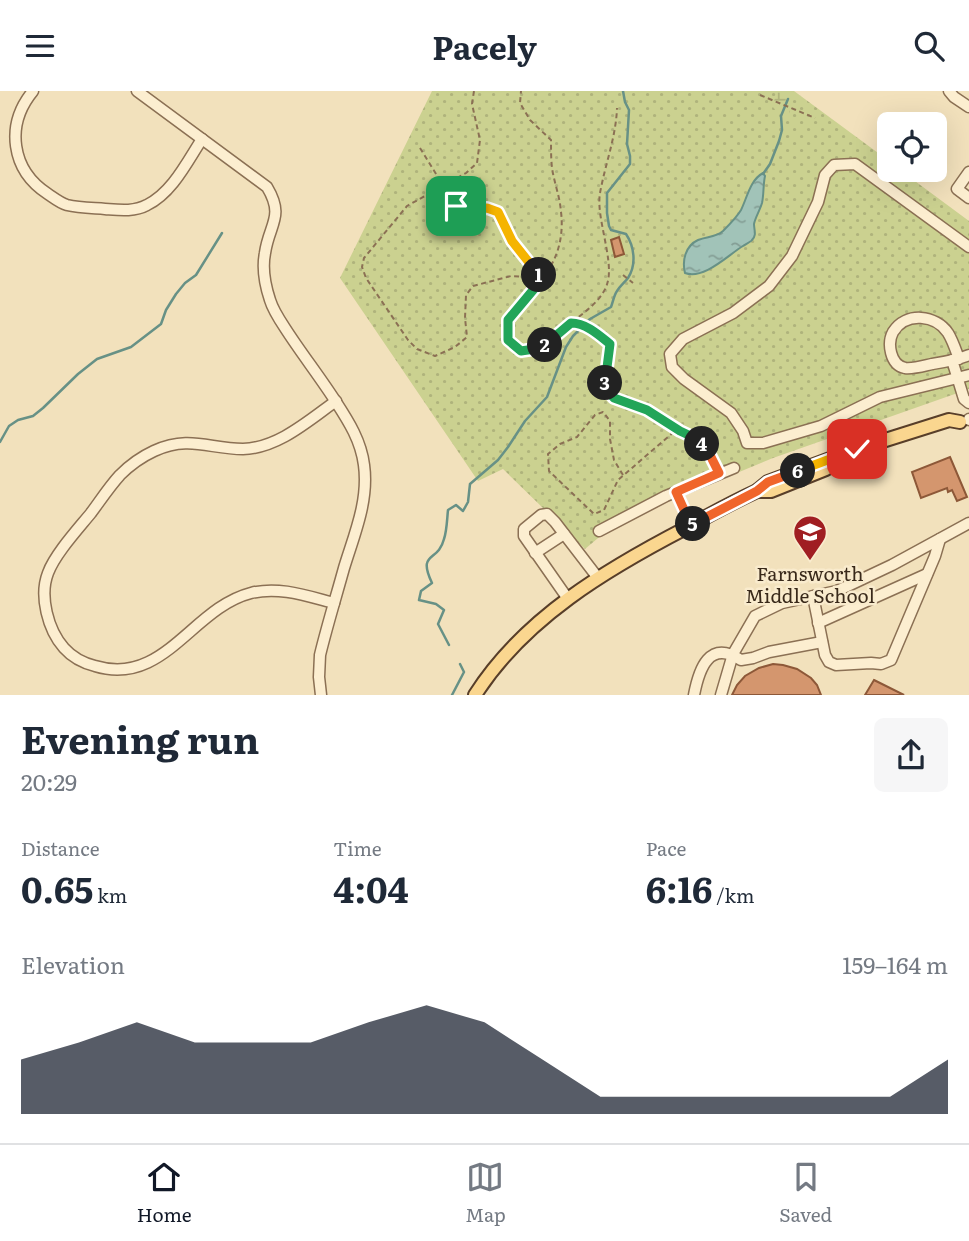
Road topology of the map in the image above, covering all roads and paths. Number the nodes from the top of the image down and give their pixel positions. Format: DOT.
graph roads {
  1 [pos="33,91"];
  2 [pos="137,91"];
  3 [pos="474,91"];
  4 [pos="520,91"];
  5 [pos="949,91"];
  6 [pos="760,95"];
  7 [pos="969,107"];
  8 [pos="617,108"];
  9 [pos="815,118"];
  10 [pos="202,139"];
  11 [pos="420,148"];
  12 [pos="969,172"];
  13 [pos="443,185"];
  14 [pos="969,198"];
  15 [pos="969,247"];
  16 [pos="624,276"];
  17 [pos="541,278"];
  18 [pos="632,282"];
  19 [pos="571,323"];
  20 [pos="961,358"];
  21 [pos="966,377"];
  22 [pos="336,401"];
  23 [pos="969,403"];
  24 [pos="967,420"];
  25 [pos="677,430"];
  26 [pos="734,468"];
  27 [pos="719,473"];
  28 [pos="623,475"];
  29 [pos="676,492"];
  30 [pos="969,523"];
  31 [pos="691,525"];
  32 [pos="599,531"];
  33 [pos="565,534"];
  34 [pos="940,539"];
  35 [pos="535,553"];
  36 [pos="927,574"];
  37 [pos="598,578"];
  38 [pos="813,596"];
  39 [pos="568,599"];
  40 [pos="334,603"];
  41 [pos="818,623"];
  42 [pos="822,642"];
  43 [pos="733,654"];
  44 [pos="321,695"];
  45 [pos="475,695"];
  46 [pos="694,695"];
  47 [pos="721,695"];
  1 -- 10 [label="street"];
  2 -- 10 [label="street"];
  3 -- 13 [label="path"];
  4 -- 17 [label="path"];
  5 -- 7 [label="street"];
  6 -- 9 [label="path"];
  8 -- 19 [label="path"];
  10 -- 22 [label="street"];
  11 -- 13 [label="path"];
  12 -- 14 [label="street"];
  13 -- 17 [label="path"];
  13 -- 17 [label="path"];
  15 -- 21 [label="street"];
  16 -- 18 [label="path"];
  17 -- 19 [label="path"];
  19 -- 25 [label="path"];
  20 -- 20 [label="street"];
  20 -- 21 [label="street"];
  21 -- 23 [label="street"];
  22 -- 40 [label="street"];
  22 -- 40 [label="street"];
  24 -- 31 [label="main road"];
  25 -- 27 [label="path"];
  25 -- 28 [label="path"];
  26 -- 27 [label="street"];
  27 -- 29 [label="street"];
  28 -- 28 [label="path"];
  29 -- 31 [label="street"];
  29 -- 32 [label="street"];
  30 -- 34 [label="street"];
  31 -- 37 [label="main road"];
  33 -- 35 [label="street"];
  33 -- 35 [label="street"];
  33 -- 37 [label="street"];
  34 -- 36 [label="street"];
  34 -- 38 [label="street"];
  35 -- 39 [label="street"];
  36 -- 41 [label="street"];
  36 -- 42 [label="street"];
  37 -- 39 [label="main road"];
  38 -- 41 [label="street"];
  38 -- 43 [label="street"];
  39 -- 45 [label="main road"];
  40 -- 44 [label="street"];
  41 -- 42 [label="street"];
  42 -- 43 [label="street"];
  43 -- 46 [label="street"];
  43 -- 47 [label="street"];
}
